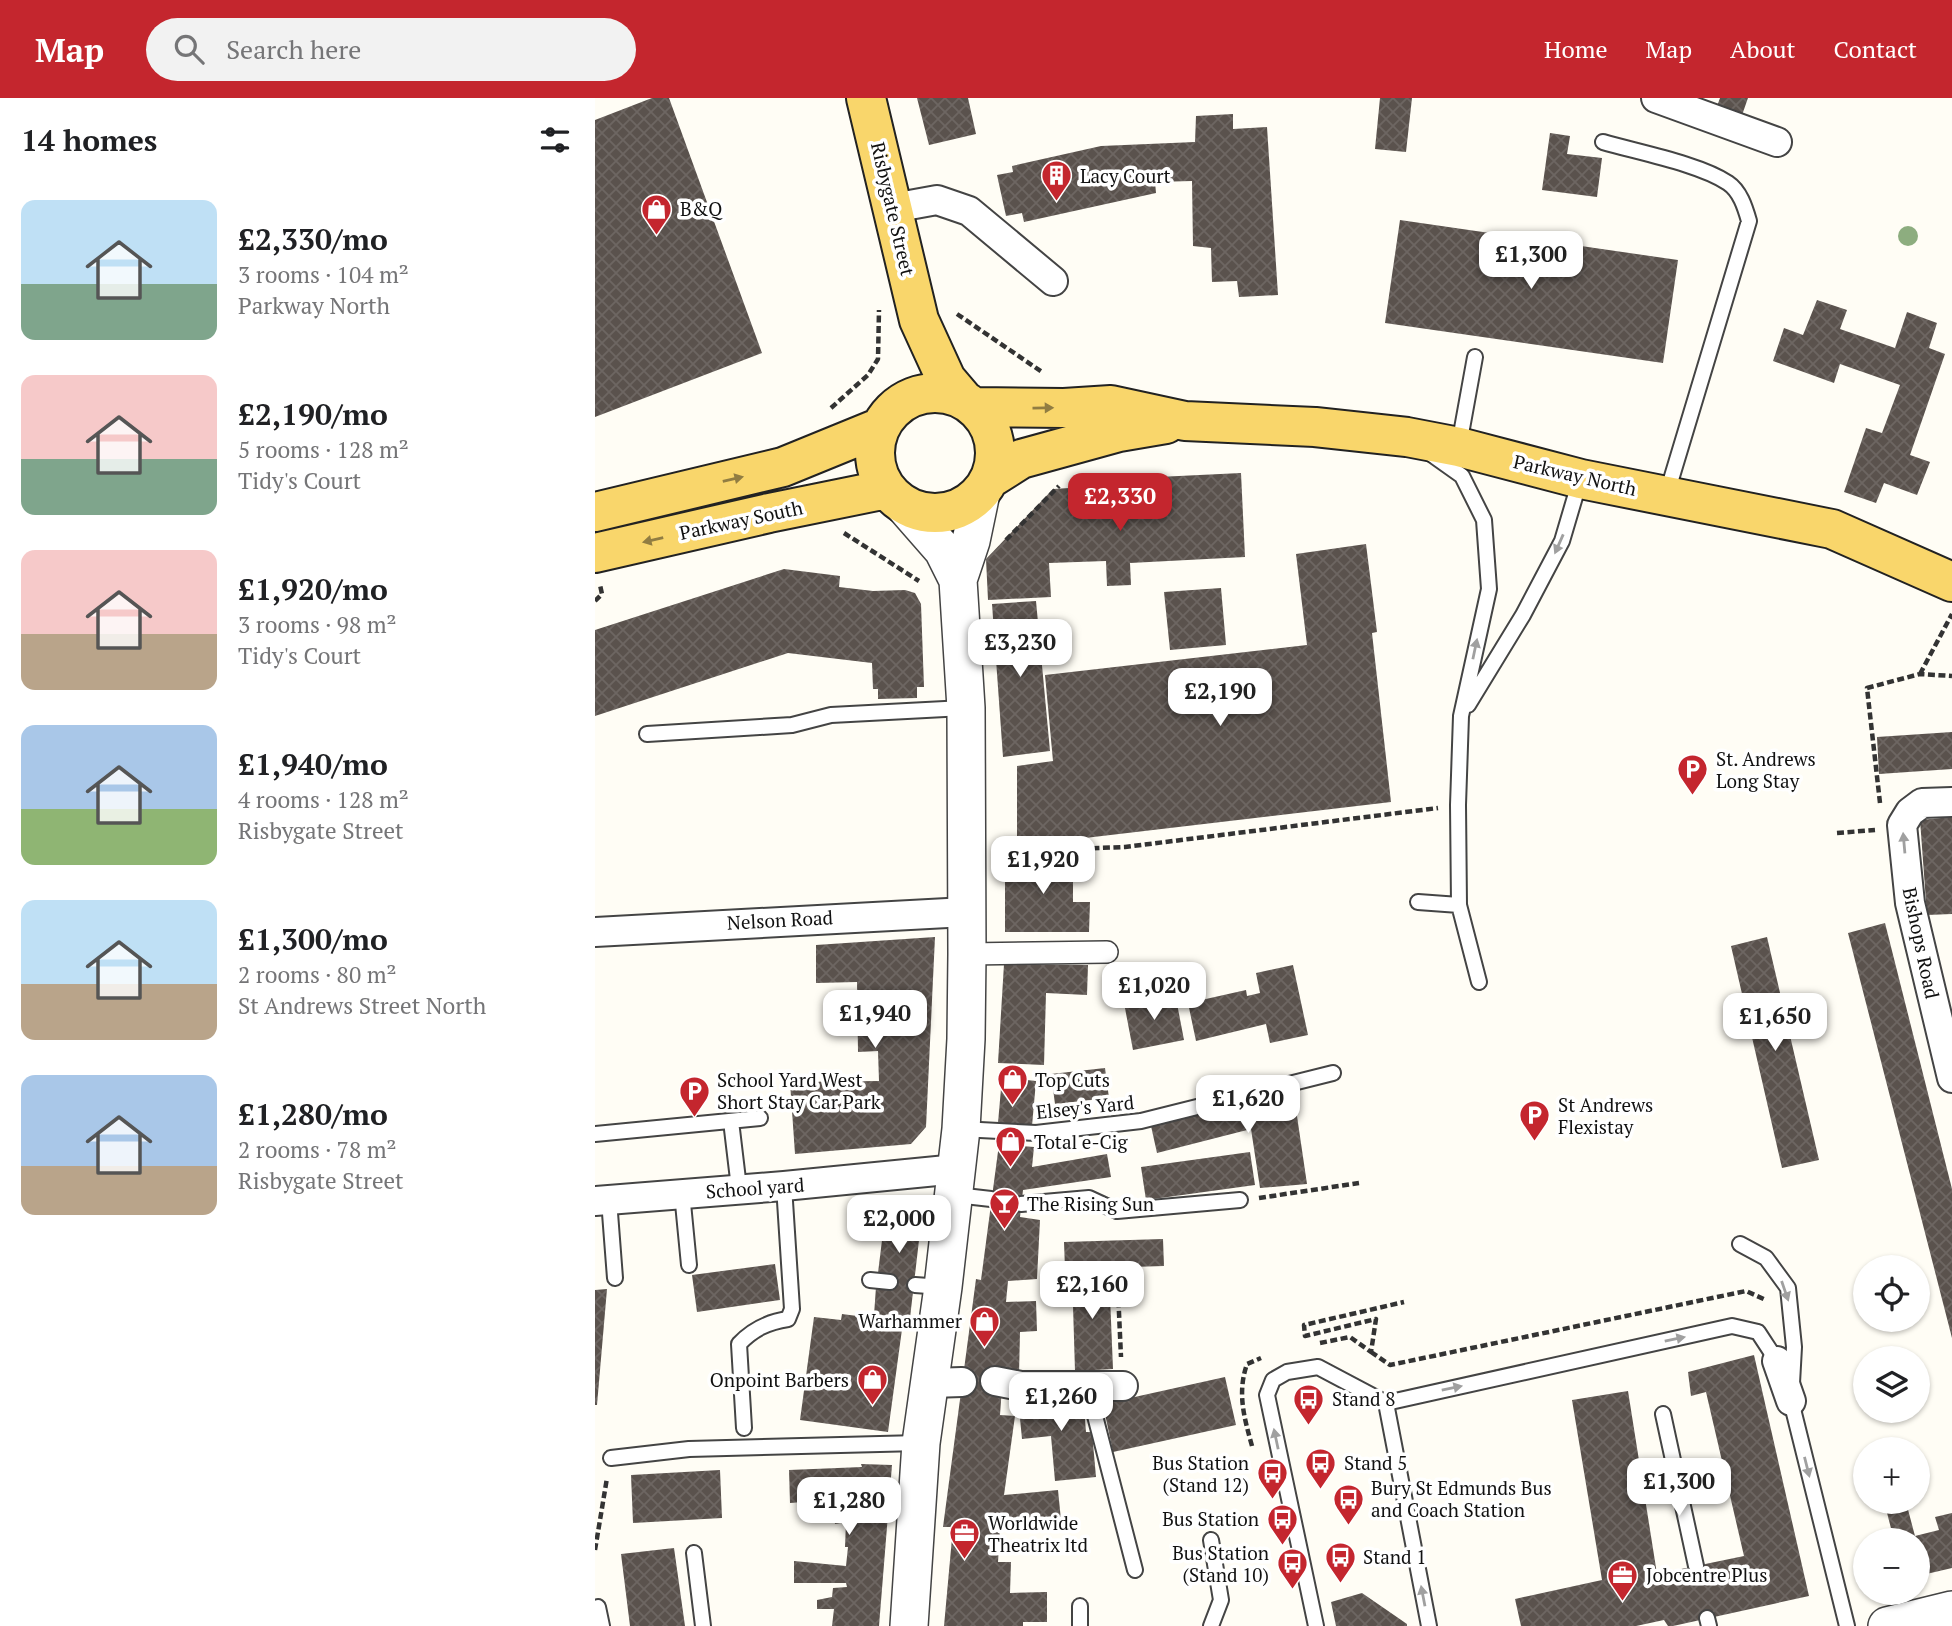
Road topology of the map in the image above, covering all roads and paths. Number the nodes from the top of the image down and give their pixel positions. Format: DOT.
graph roads {
  1 [pos="866,98"];
  2 [pos="1656,98"];
  3 [pos="1603,142"];
  4 [pos="1777,142"];
  5 [pos="893,208"];
  6 [pos="1053,281"];
  7 [pos="879,305"];
  8 [pos="954,307"];
  9 [pos="919,320"];
  10 [pos="1475,357"];
  11 [pos="969,403"];
  12 [pos="1064,408"];
  13 [pos="821,416"];
  14 [pos="891,416"];
  15 [pos="1185,421"];
  16 [pos="1407,437"];
  17 [pos="1067,446"];
  18 [pos="1459,447"];
  19 [pos="1581,479"];
  20 [pos="986,486"];
  21 [pos="894,495"];
  22 [pos="1667,495"];
  23 [pos="595,512"];
  24 [pos="998,548"];
  25 [pos="597,569"];
  26 [pos="958,580"];
  27 [pos="1952,582"];
  28 [pos="595,601"];
  29 [pos="1952,614"];
  30 [pos="1920,674"];
  31 [pos="1952,676"];
  32 [pos="966,708"];
  33 [pos="1461,716"];
  34 [pos="647,734"];
  35 [pos="1952,802"];
  36 [pos="1458,805"];
  37 [pos="1881,816"];
  38 [pos="965,853"];
  39 [pos="1418,902"];
  40 [pos="1458,905"];
  41 [pos="966,912"];
  42 [pos="595,932"];
  43 [pos="1107,952"];
  44 [pos="967,954"];
  45 [pos="1479,982"];
  46 [pos="1333,1073"];
  47 [pos="1952,1078"];
  48 [pos="760,1118"];
  49 [pos="731,1121"];
  50 [pos="961,1129"];
  51 [pos="595,1134"];
  52 [pos="956,1182"];
  53 [pos="1359,1183"];
  54 [pos="784,1186"];
  55 [pos="739,1188"];
  56 [pos="682,1193"];
  57 [pos="991,1199"];
  58 [pos="602,1200"];
  59 [pos="1240,1200"];
  60 [pos="1021,1204"];
  61 [pos="1740,1244"];
  62 [pos="689,1265"];
  63 [pos="1117,1269"];
  64 [pos="615,1278"];
  65 [pos="870,1280"];
  66 [pos="890,1282"];
  67 [pos="1404,1302"];
  68 [pos="1772,1303"];
  69 [pos="1314,1344"];
  70 [pos="1371,1352"];
  71 [pos="1777,1361"];
  72 [pos="995,1381"];
  73 [pos="1087,1385"];
  74 [pos="1123,1386"];
  75 [pos="1791,1401"];
  76 [pos="1386,1403"];
  77 [pos="1664,1414"];
  78 [pos="744,1428"];
  79 [pos="921,1443"];
  80 [pos="611,1458"];
  81 [pos="1211,1540"];
  82 [pos="595,1550"];
  83 [pos="694,1553"];
  84 [pos="1696,1566"];
  85 [pos="1135,1570"];
  86 [pos="1080,1606"];
  87 [pos="598,1607"];
  88 [pos="1952,1610"];
  89 [pos="602,1626"];
  90 [pos="702,1626"];
  91 [pos="909,1626"];
  92 [pos="1080,1626"];
  93 [pos="1211,1626"];
  94 [pos="1316,1626"];
  95 [pos="1429,1626"];
  96 [pos="1847,1626"];
  97 [pos="1887,1626"];
  1 -- 5 [label="main road, Risbygate Street"];
  2 -- 4 [label="street"];
  3 -- 22 [label="lane"];
  5 -- 6 [label="street"];
  5 -- 9 [label="main road, Risbygate Street"];
  7 -- 13 [label="path"];
  8 -- 12 [label="path"];
  9 -- 11 [label="main road, Risbygate Street"];
  9 -- 14 [label="main road, Risbygate Street"];
  10 -- 18 [label="lane"];
  11 -- 12 [label="main road, Parkway North, one-way"];
  11 -- 14 [label="main road"];
  11 -- 20 [label="main road"];
  12 -- 15 [label="main road, Parkway North"];
  14 -- 21 [label="main road"];
  23 -- 14 [label="main road, Parkway South, one-way"];
  15 -- 16 [label="main road, Parkway North"];
  15 -- 17 [label="main road, Parkway North"];
  16 -- 18 [label="main road, Parkway North"];
  33 -- 16 [label="lane, one-way"];
  17 -- 20 [label="main road, Parkway North"];
  17 -- 24 [label="path"];
  18 -- 19 [label="main road, Parkway North"];
  19 -- 22 [label="main road, Parkway North"];
  19 -- 33 [label="lane, one-way"];
  20 -- 21 [label="main road"];
  20 -- 26 [label="street"];
  21 -- 25 [label="main road, Parkway South, one-way"];
  21 -- 26 [label="street"];
  22 -- 27 [label="main road, Parkway North"];
  25 -- 28 [label="path"];
  26 -- 32 [label="street"];
  29 -- 30 [label="path"];
  30 -- 31 [label="path"];
  30 -- 37 [label="path"];
  32 -- 34 [label="lane"];
  32 -- 38 [label="street"];
  33 -- 36 [label="lane"];
  47 -- 35 [label="street, Bishops Road, one-way"];
  36 -- 38 [label="path"];
  36 -- 40 [label="lane"];
  38 -- 41 [label="street"];
  39 -- 40 [label="lane"];
  40 -- 45 [label="lane"];
  41 -- 42 [label="street, Nelson Road"];
  41 -- 44 [label="street"];
  43 -- 44 [label="street"];
  44 -- 50 [label="street"];
  46 -- 50 [label="lane, Elsey's Yard"];
  48 -- 49 [label="lane"];
  49 -- 51 [label="lane"];
  49 -- 55 [label="lane"];
  50 -- 52 [label="street"];
  52 -- 54 [label="street, School yard"];
  52 -- 57 [label="lane"];
  52 -- 79 [label="street"];
  53 -- 59 [label="path"];
  54 -- 55 [label="street, School yard"];
  54 -- 78 [label="lane"];
  55 -- 56 [label="street, School yard"];
  56 -- 58 [label="street, School yard"];
  56 -- 62 [label="lane"];
  58 -- 64 [label="lane"];
  59 -- 60 [label="lane"];
  61 -- 75 [label="lane, one-way"];
  63 -- 74 [label="path"];
  65 -- 66 [label="lane"];
  67 -- 70 [label="path"];
  68 -- 70 [label="path"];
  69 -- 70 [label="path"];
  71 -- 75 [label="street"];
  76 -- 71 [label="lane, one-way"];
  72 -- 73 [label="street"];
  73 -- 74 [label="street"];
  73 -- 85 [label="lane"];
  75 -- 96 [label="lane, one-way"];
  94 -- 76 [label="lane, one-way"];
  95 -- 76 [label="lane, one-way"];
  77 -- 84 [label="lane"];
  79 -- 80 [label="lane"];
  79 -- 91 [label="street"];
  80 -- 82 [label="path"];
  81 -- 93 [label="lane"];
  83 -- 90 [label="lane"];
  86 -- 92 [label="lane"];
  87 -- 89 [label="lane"];
  88 -- 97 [label="street"];
}
